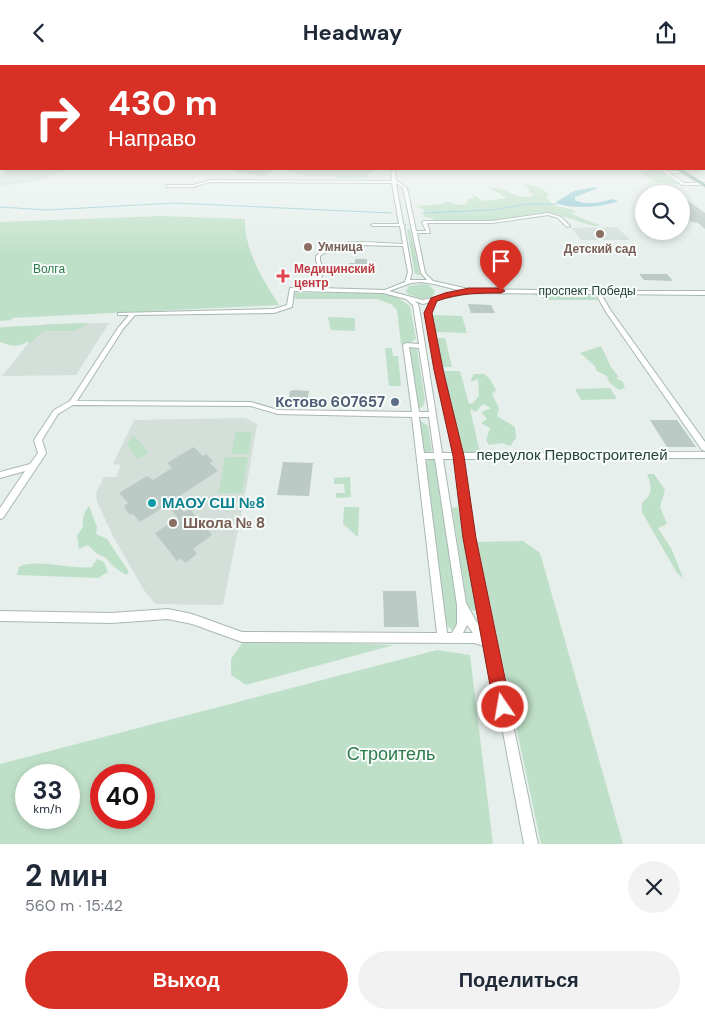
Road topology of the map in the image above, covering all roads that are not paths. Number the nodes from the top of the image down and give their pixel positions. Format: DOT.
graph roads {
  1 [pos="205,182"];
  2 [pos="394,182"];
  3 [pos="396,182"];
  4 [pos="681,182"];
  5 [pos="704,185"];
  6 [pos="167,186"];
  7 [pos="396,188"];
  8 [pos="405,188"];
  9 [pos="373,225"];
  10 [pos="403,225"];
  11 [pos="568,226"];
  12 [pos="414,232"];
  13 [pos="406,245"];
  14 [pos="431,282"];
  15 [pos="405,284"];
  16 [pos="437,285"];
  17 [pos="317,289"];
  18 [pos="383,291"];
  19 [pos="469,291"];
  20 [pos="597,291"];
  21 [pos="705,293"];
  22 [pos="407,297"];
  23 [pos="435,299"];
  24 [pos="417,313"];
  25 [pos="428,313"];
  26 [pos="133,314"];
  27 [pos="120,315"];
  28 [pos="422,346"];
  29 [pos="72,403"];
  30 [pos="416,415"];
  31 [pos="432,415"];
  32 [pos="705,448"];
  33 [pos="421,455"];
  34 [pos="439,455"];
  35 [pos="705,455"];
  36 [pos="458,456"];
  37 [pos="34,466"];
  38 [pos="0,475"];
  39 [pos="0,515"];
  40 [pos="461,604"];
  41 [pos="0,616"];
  42 [pos="443,638"];
  43 [pos="455,638"];
  44 [pos="490,643"];
  45 [pos="530,844"];
  1 -- 6 [label="street"];
  2 -- 7 [label="street"];
  3 -- 8 [label="street"];
  4 -- 5 [label="street"];
  7 -- 8 [label="street"];
  7 -- 10 [label="street"];
  8 -- 12 [label="street"];
  9 -- 10 [label="street"];
  10 -- 13 [label="street"];
  11 -- 12 [label="street"];
  12 -- 14 [label="street"];
  13 -- 15 [label="street"];
  13 -- 17 [label="street"];
  14 -- 15 [label="street"];
  14 -- 16 [label="street"];
  15 -- 18 [label="street"];
  15 -- 22 [label="street"];
  16 -- 19 [label="street"];
  16 -- 23 [label="street"];
  17 -- 18 [label="street"];
  17 -- 26 [label="street"];
  18 -- 22 [label="street"];
  19 -- 20 [label="street, проспект Победы"];
  19 -- 23 [label="street"];
  20 -- 21 [label="street, проспект Победы"];
  20 -- 32 [label="street"];
  22 -- 23 [label="street"];
  22 -- 24 [label="street"];
  23 -- 25 [label="street"];
  24 -- 25 [label="street"];
  24 -- 28 [label="street"];
  25 -- 36 [label="street"];
  26 -- 27 [label="street"];
  26 -- 29 [label="street"];
  28 -- 30 [label="street"];
  28 -- 31 [label="street"];
  29 -- 30 [label="street"];
  29 -- 37 [label="street"];
  30 -- 31 [label="street"];
  30 -- 33 [label="street"];
  31 -- 34 [label="street"];
  33 -- 34 [label="street, переулок Первостроителей"];
  33 -- 42 [label="street"];
  34 -- 36 [label="street, переулок Первостроителей"];
  34 -- 40 [label="street"];
  35 -- 36 [label="street, переулок Первостроителей"];
  36 -- 44 [label="street"];
  37 -- 38 [label="street"];
  37 -- 39 [label="street"];
  40 -- 43 [label="street"];
  40 -- 44 [label="street"];
  41 -- 42 [label="street"];
  42 -- 43 [label="street"];
  43 -- 44 [label="street"];
  44 -- 45 [label="street"];
}
